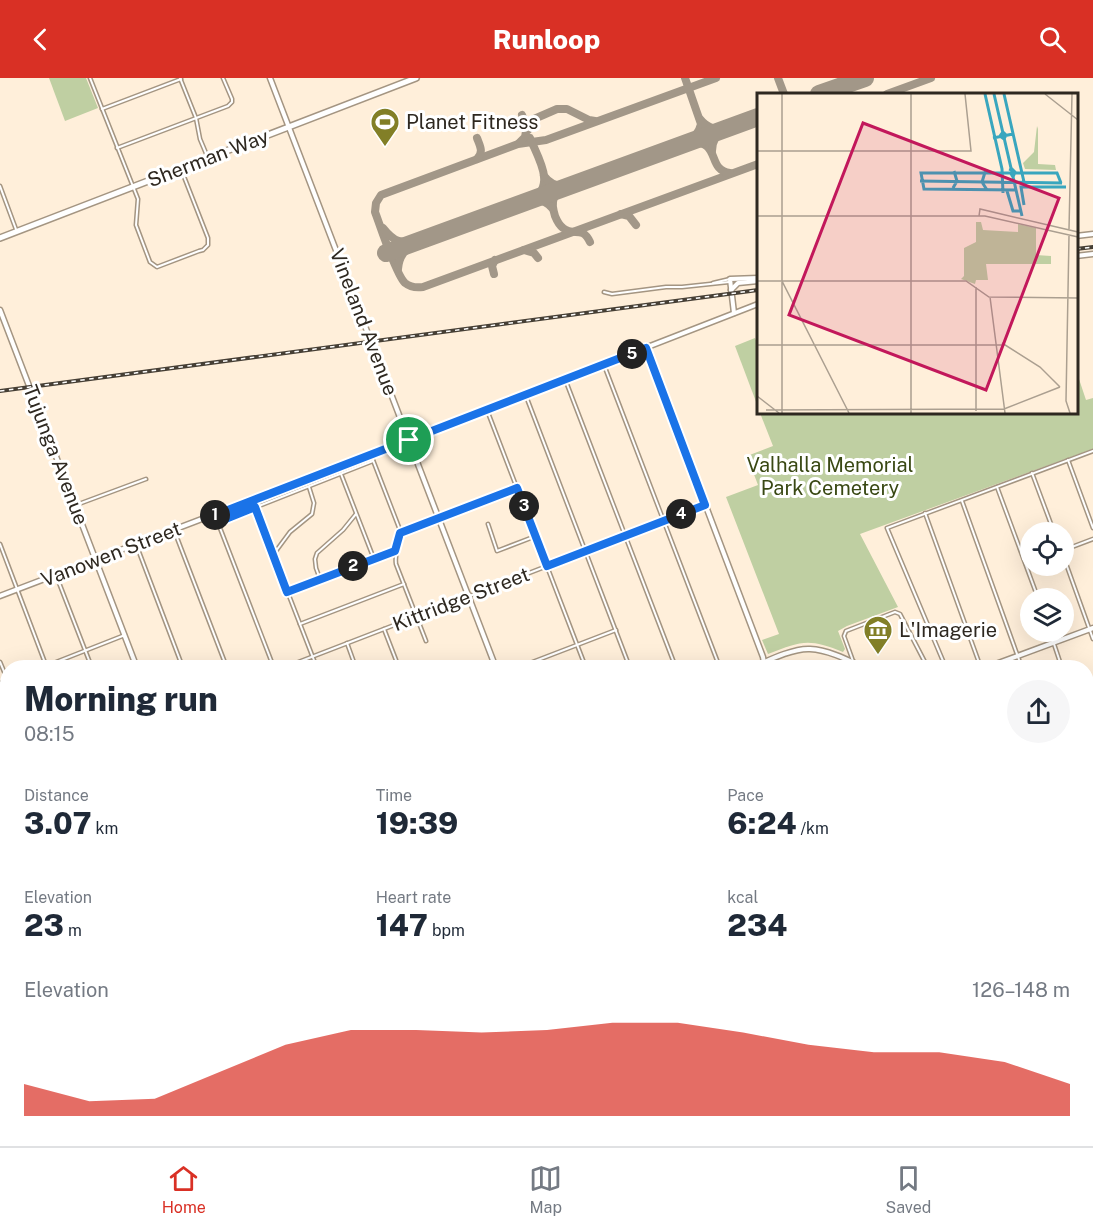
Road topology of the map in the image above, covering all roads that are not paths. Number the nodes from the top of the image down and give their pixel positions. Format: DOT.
graph roads {
  1 [pos="90,78"];
  2 [pos="180,78"];
  3 [pos="224,78"];
  4 [pos="270,78"];
  5 [pos="416,78"];
  6 [pos="102,109"];
  7 [pos="196,118"];
  8 [pos="289,127"];
  9 [pos="117,148"];
  10 [pos="208,158"];
  11 [pos="181,169"];
  12 [pos="0,186"];
  13 [pos="133,188"];
  14 [pos="17,232"];
  15 [pos="1093,234"];
  16 [pos="1078,236"];
  17 [pos="0,238"];
  18 [pos="1093,254"];
  19 [pos="1078,256"];
  20 [pos="757,279"];
  21 [pos="757,279"];
  22 [pos="730,280"];
  23 [pos="731,290"];
  24 [pos="604,292"];
  25 [pos="757,305"];
  26 [pos="0,310"];
  27 [pos="734,313"];
  28 [pos="646,348"];
  29 [pos="604,364"];
  30 [pos="565,379"];
  31 [pos="525,395"];
  32 [pos="487,409"];
  33 [pos="409,440"];
  34 [pos="1093,451"];
  35 [pos="371,455"];
  36 [pos="1068,460"];
  37 [pos="373,461"];
  38 [pos="1032,473"];
  39 [pos="341,474"];
  40 [pos="146,479"];
  41 [pos="309,486"];
  42 [pos="997,487"];
  43 [pos="517,488"];
  44 [pos="252,500"];
  45 [pos="961,500"];
  46 [pos="705,505"];
  47 [pos="75,506"];
  48 [pos="255,507"];
  49 [pos="925,513"];
  50 [pos="356,514"];
  51 [pos="215,515"];
  52 [pos="439,518"];
  53 [pos="664,521"];
  54 [pos="218,522"];
  55 [pos="1050,522"];
  56 [pos="488,524"];
  57 [pos="1093,528"];
  58 [pos="174,530"];
  59 [pos="400,533"];
  60 [pos="536,536"];
  61 [pos="625,536"];
  62 [pos="1093,539"];
  63 [pos="0,544"];
  64 [pos="136,544"];
  65 [pos="1074,546"];
  66 [pos="395,551"];
  67 [pos="586,551"];
  68 [pos="273,555"];
  69 [pos="374,559"];
  70 [pos="96,560"];
  71 [pos="547,566"];
  72 [pos="56,575"];
  73 [pos="1071,576"];
  74 [pos="320,579"];
  75 [pos="404,584"];
  76 [pos="1034,588"];
  77 [pos="17,590"];
  78 [pos="287,592"];
  79 [pos="0,596"];
  80 [pos="468,596"];
  81 [pos="416,616"];
  82 [pos="300,624"];
  83 [pos="384,629"];
  84 [pos="1091,629"];
  85 [pos="616,630"];
  86 [pos="125,635"];
  87 [pos="1093,639"];
  88 [pos="426,641"];
  89 [pos="347,643"];
  90 [pos="1054,643"];
  91 [pos="577,644"];
  92 [pos="85,650"];
  93 [pos="312,656"];
  94 [pos="1018,656"];
  95 [pos="45,660"];
  96 [pos="61,660"];
  97 [pos="89,660"];
  98 [pos="134,660"];
  99 [pos="180,660"];
  100 [pos="224,660"];
  101 [pos="271,660"];
  102 [pos="302,660"];
  103 [pos="313,660"];
  104 [pos="353,660"];
  105 [pos="396,660"];
  106 [pos="493,660"];
  107 [pos="537,660"];
  108 [pos="583,660"];
  109 [pos="627,660"];
  110 [pos="672,660"];
  111 [pos="717,660"];
  112 [pos="763,660"];
  113 [pos="775,660"];
  114 [pos="844,660"];
  115 [pos="853,660"];
  116 [pos="924,660"];
  117 [pos="943,660"];
  118 [pos="980,660"];
  119 [pos="1006,660"];
  120 [pos="1019,660"];
  121 [pos="1059,660"];
  1 -- 6 [label="street"];
  2 -- 6 [label="street"];
  2 -- 7 [label="street"];
  3 -- 7 [label="street"];
  4 -- 8 [label="main road, Vineland Avenue"];
  5 -- 8 [label="main road, Sherman Way"];
  6 -- 9 [label="street"];
  7 -- 9 [label="street"];
  7 -- 10 [label="street"];
  8 -- 10 [label="main road, Sherman Way"];
  8 -- 33 [label="main road, Vineland Avenue"];
  9 -- 13 [label="street"];
  10 -- 11 [label="main road, Sherman Way"];
  11 -- 13 [label="main road, Sherman Way"];
  11 -- 13 [label="street"];
  12 -- 14 [label="street"];
  13 -- 14 [label="main road, Sherman Way"];
  14 -- 17 [label="main road, Sherman Way"];
  15 -- 16 [label="main road"];
  18 -- 19 [label="main road"];
  20 -- 22 [label="main road"];
  21 -- 23 [label="main road"];
  22 -- 23 [label="main road"];
  22 -- 24 [label="street"];
  23 -- 27 [label="main road"];
  25 -- 27 [label="main road, Vanowen Street"];
  26 -- 47 [label="main road, Tujunga Avenue"];
  27 -- 28 [label="main road, Vanowen Street"];
  28 -- 29 [label="main road, Vanowen Street"];
  28 -- 46 [label="main road"];
  29 -- 30 [label="main road, Vanowen Street"];
  29 -- 53 [label="street"];
  30 -- 31 [label="main road, Vanowen Street"];
  30 -- 61 [label="street"];
  31 -- 32 [label="main road, Vanowen Street"];
  31 -- 67 [label="street"];
  32 -- 33 [label="main road, Vanowen Street"];
  32 -- 43 [label="street"];
  33 -- 35 [label="main road, Vanowen Street"];
  33 -- 52 [label="main road, Vineland Avenue"];
  34 -- 36 [label="street"];
  35 -- 37 [label="street"];
  35 -- 44 [label="main road, Vanowen Street"];
  36 -- 38 [label="street"];
  36 -- 57 [label="street"];
  37 -- 39 [label="street"];
  37 -- 59 [label="street"];
  38 -- 42 [label="street"];
  38 -- 55 [label="street"];
  39 -- 41 [label="street"];
  39 -- 50 [label="street"];
  40 -- 47 [label="street"];
  41 -- 48 [label="street"];
  41 -- 68 [label="street"];
  42 -- 45 [label="street"];
  42 -- 76 [label="street"];
  43 -- 52 [label="street"];
  43 -- 60 [label="street"];
  44 -- 48 [label="street"];
  44 -- 51 [label="main road, Vanowen Street"];
  45 -- 49 [label="street"];
  45 -- 94 [label="street"];
  46 -- 53 [label="street, Kittridge Street"];
  46 -- 112 [label="main road"];
  47 -- 70 [label="main road, Tujunga Avenue"];
  48 -- 54 [label="street"];
  48 -- 68 [label="street"];
  49 -- 117 [label="street"];
  49 -- 118 [label="street"];
  50 -- 69 [label="street"];
  50 -- 74 [label="street"];
  51 -- 54 [label="street"];
  51 -- 58 [label="main road, Vanowen Street"];
  52 -- 59 [label="street"];
  52 -- 80 [label="main road, Vineland Avenue"];
  53 -- 61 [label="street, Kittridge Street"];
  53 -- 111 [label="street"];
  54 -- 101 [label="street"];
  56 -- 60 [label="street"];
  58 -- 64 [label="main road, Vanowen Street"];
  58 -- 100 [label="street"];
  59 -- 66 [label="street"];
  60 -- 71 [label="street"];
  61 -- 67 [label="street, Kittridge Street"];
  61 -- 110 [label="street"];
  62 -- 65 [label="street"];
  63 -- 77 [label="street"];
  64 -- 70 [label="main road, Vanowen Street"];
  64 -- 99 [label="street"];
  66 -- 69 [label="street"];
  66 -- 75 [label="street"];
  67 -- 71 [label="street, Kittridge Street"];
  67 -- 85 [label="street"];
  68 -- 78 [label="street"];
  69 -- 74 [label="street"];
  70 -- 72 [label="main road, Vanowen Street"];
  70 -- 86 [label="main road, Tujunga Avenue"];
  71 -- 80 [label="street, Kittridge Street"];
  71 -- 91 [label="street"];
  72 -- 77 [label="main road, Vanowen Street"];
  72 -- 92 [label="street"];
  73 -- 84 [label="street"];
  74 -- 78 [label="street"];
  75 -- 81 [label="street"];
  75 -- 82 [label="street"];
  77 -- 79 [label="main road, Vanowen Street"];
  77 -- 95 [label="street"];
  78 -- 82 [label="street"];
  80 -- 81 [label="street, Kittridge Street"];
  80 -- 106 [label="main road, Vineland Avenue"];
  81 -- 83 [label="street, Kittridge Street"];
  81 -- 88 [label="street"];
  82 -- 93 [label="street"];
  83 -- 89 [label="street, Kittridge Street"];
  83 -- 105 [label="street"];
  84 -- 87 [label="street"];
  84 -- 90 [label="main road"];
  85 -- 91 [label="street"];
  85 -- 109 [label="street"];
  86 -- 92 [label="street"];
  86 -- 98 [label="main road, Tujunga Avenue"];
  89 -- 93 [label="street, Kittridge Street"];
  89 -- 104 [label="street"];
  90 -- 94 [label="main road"];
  90 -- 121 [label="street"];
  91 -- 107 [label="street"];
  91 -- 108 [label="street"];
  92 -- 96 [label="street"];
  92 -- 97 [label="street"];
  93 -- 102 [label="street, Kittridge Street"];
  93 -- 103 [label="street"];
  94 -- 119 [label="main road"];
  94 -- 120 [label="street"];
  113 -- 114 [label="main road"];
  115 -- 116 [label="street"];
}
